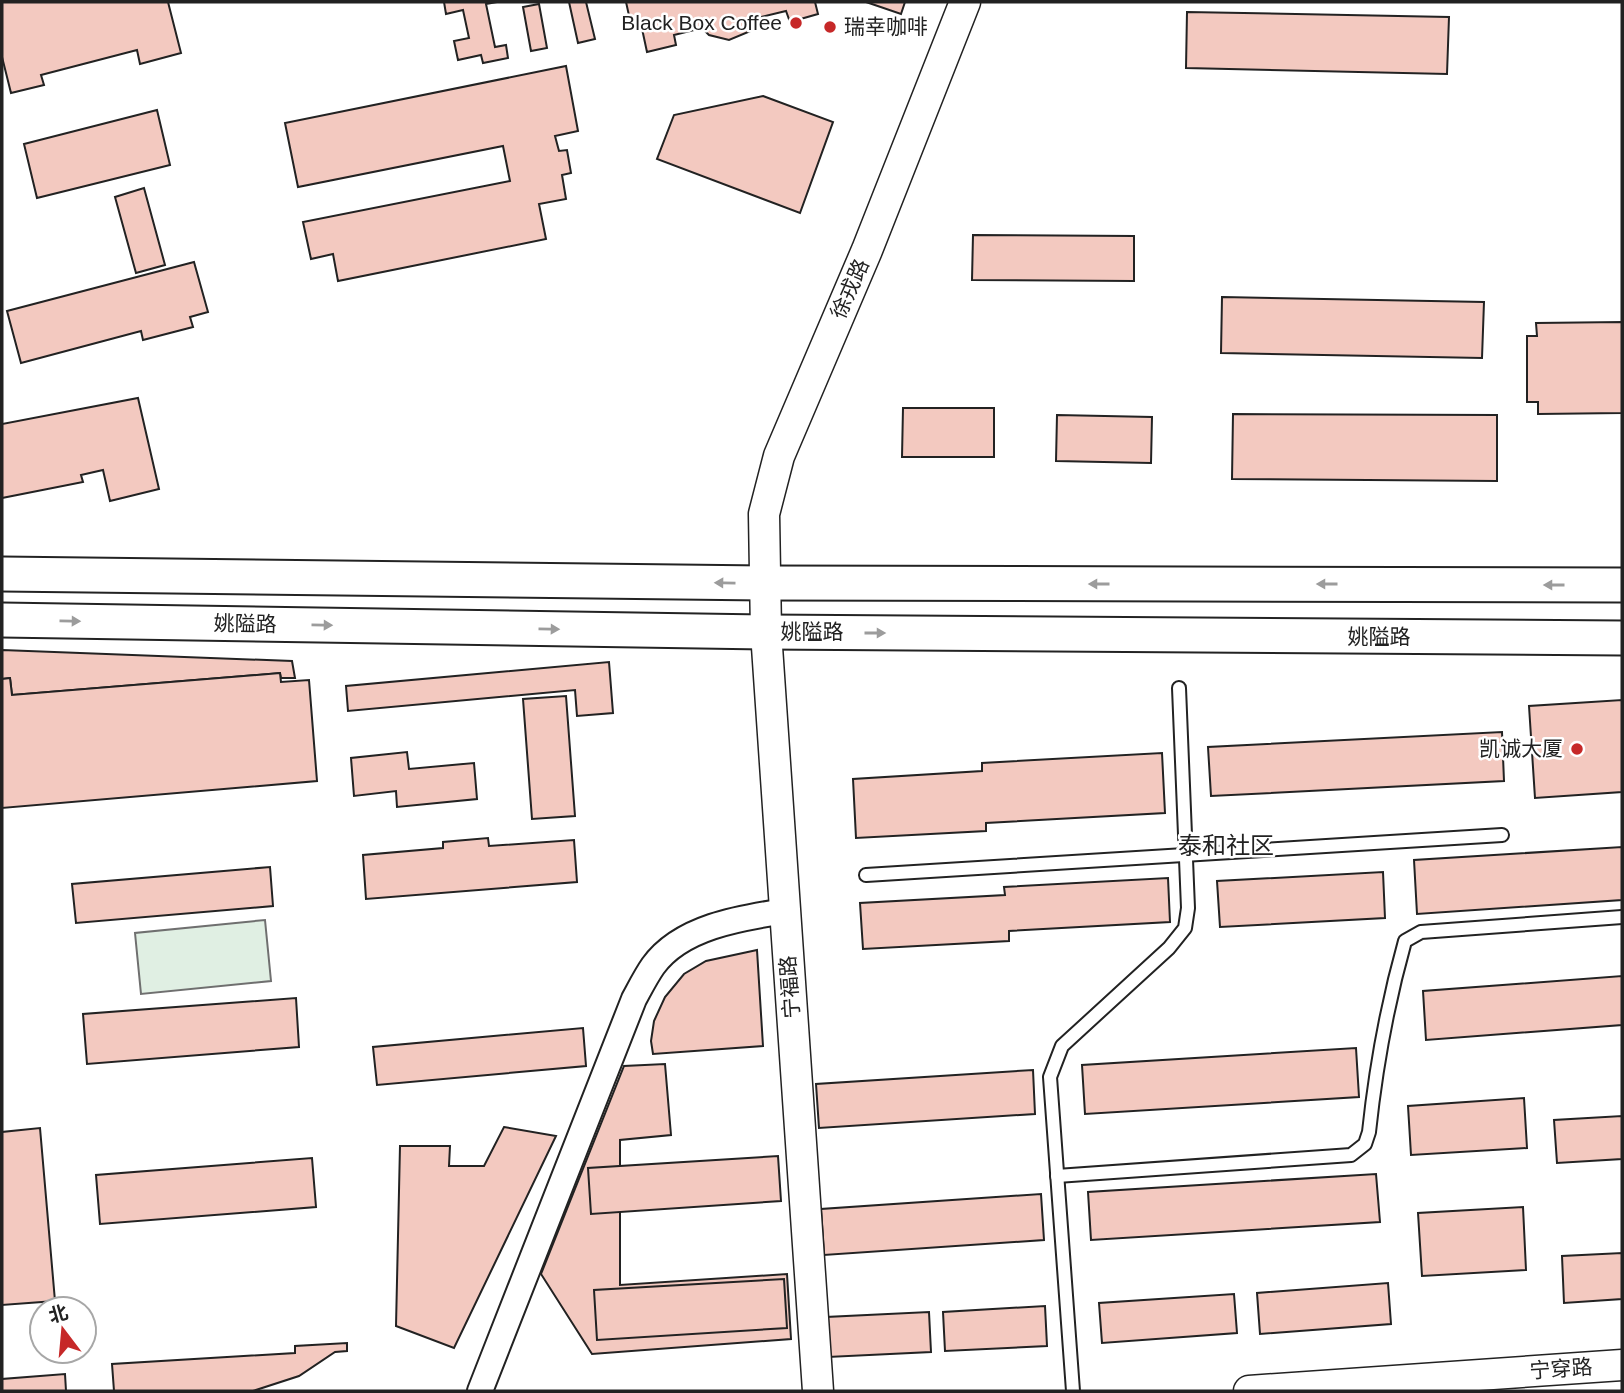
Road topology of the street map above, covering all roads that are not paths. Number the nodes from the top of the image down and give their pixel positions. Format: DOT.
graph roads {
  1 [pos="965,2"];
  2 [pos="2,574"];
  3 [pos="764,583"];
  4 [pos="1622,585"];
  5 [pos="2,620"];
  6 [pos="766,632"];
  7 [pos="1622,638"];
  8 [pos="1179,688"];
  9 [pos="1502,835"];
  10 [pos="1186,855"];
  11 [pos="866,876"];
  12 [pos="785,911"];
  13 [pos="1622,917"];
  14 [pos="1057,1176"];
  15 [pos="1622,1364"];
  16 [pos="480,1391"];
  17 [pos="818,1391"];
  18 [pos="1073,1391"];
  19 [pos="1249,1391"];
  1 -- 3 [label="street, 徐戎路"];
  3 -- 2 [label="main road, one-way"];
  4 -- 3 [label="main road, one-way"];
  3 -- 6 [label="street, 宁福路"];
  5 -- 6 [label="main road, 姚隘路, one-way"];
  6 -- 7 [label="main road, 姚隘路, one-way"];
  6 -- 12 [label="street, 宁福路"];
  8 -- 10 [label="lane"];
  9 -- 10 [label="lane"];
  10 -- 11 [label="lane"];
  10 -- 14 [label="lane"];
  12 -- 16 [label="street"];
  12 -- 17 [label="street, 宁福路"];
  13 -- 14 [label="lane"];
  14 -- 18 [label="lane"];
  15 -- 19 [label="street, 宁穿路"];
}
